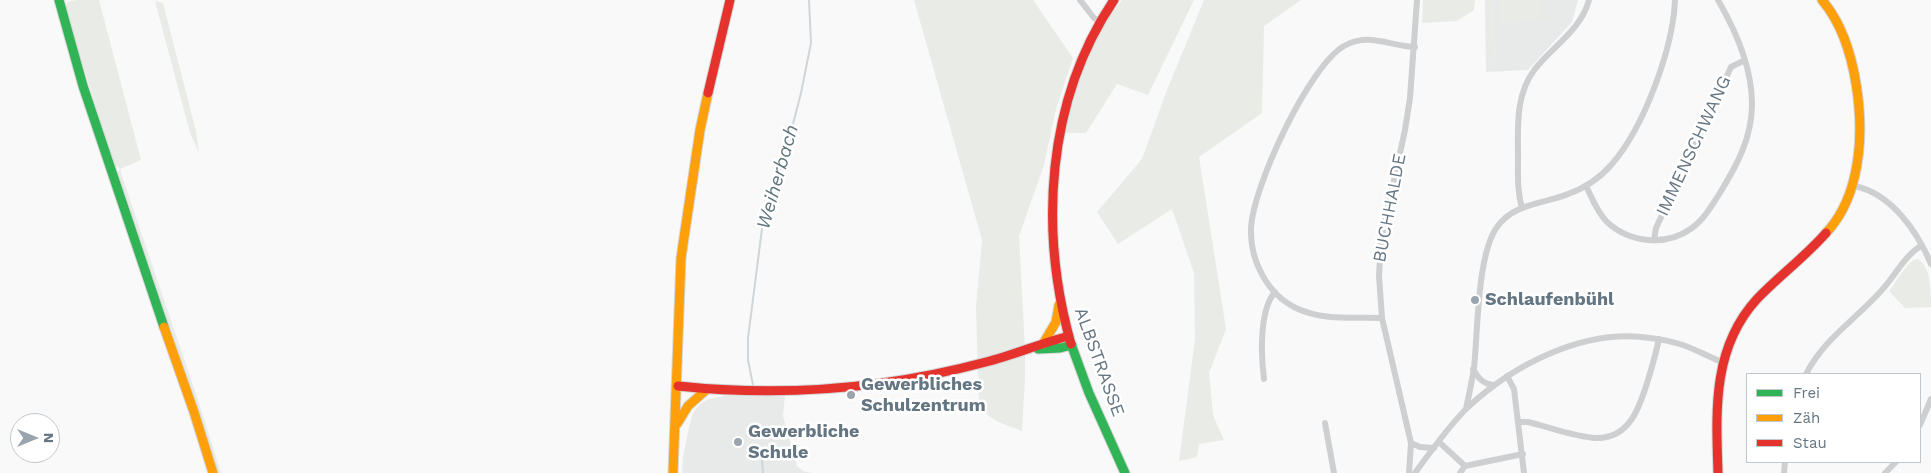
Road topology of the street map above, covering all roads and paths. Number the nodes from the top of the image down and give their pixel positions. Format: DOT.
graph roads {
  1 [pos="59,0"];
  2 [pos="730,0"];
  3 [pos="1080,0"];
  4 [pos="1114,0"];
  5 [pos="1417,0"];
  6 [pos="1589,0"];
  7 [pos="1675,0"];
  8 [pos="1718,0"];
  9 [pos="1822,0"];
  10 [pos="1100,22"];
  11 [pos="1415,47"];
  12 [pos="1745,60"];
  13 [pos="1586,186"];
  14 [pos="1854,186"];
  15 [pos="1522,208"];
  16 [pos="1654,240"];
  17 [pos="1922,245"];
  18 [pos="1931,264"];
  19 [pos="1275,292"];
  20 [pos="1060,297"];
  21 [pos="1382,318"];
  22 [pos="1659,339"];
  23 [pos="1070,340"];
  24 [pos="1043,344"];
  25 [pos="1025,349"];
  26 [pos="1722,362"];
  27 [pos="1473,369"];
  28 [pos="1807,373"];
  29 [pos="1507,376"];
  30 [pos="1264,379"];
  31 [pos="678,386"];
  32 [pos="1494,386"];
  33 [pos="706,390"];
  34 [pos="1931,399"];
  35 [pos="1466,409"];
  36 [pos="1519,422"];
  37 [pos="1325,423"];
  38 [pos="1921,423"];
  39 [pos="675,430"];
  40 [pos="1439,442"];
  41 [pos="1411,443"];
  42 [pos="1434,448"];
  43 [pos="1523,454"];
  44 [pos="1895,463"];
  45 [pos="1465,466"];
  46 [pos="212,473"];
  47 [pos="673,473"];
  48 [pos="1125,473"];
  49 [pos="1334,473"];
  50 [pos="1409,473"];
  51 [pos="1414,473"];
  52 [pos="1460,473"];
  53 [pos="1524,473"];
  54 [pos="1718,473"];
  55 [pos="1885,473"];
  1 -- 46 [label="street"];
  2 -- 31 [label="street"];
  3 -- 10 [label="street"];
  4 -- 10 [label="street, ALBSTRASSE"];
  5 -- 11 [label="street, BUCHHALDE"];
  6 -- 15 [label="street"];
  7 -- 13 [label="street"];
  8 -- 12 [label="street, IMMENSCHWANG"];
  9 -- 14 [label="street"];
  10 -- 20 [label="street, ALBSTRASSE"];
  11 -- 19 [label="street"];
  11 -- 21 [label="street, BUCHHALDE"];
  12 -- 16 [label="street, IMMENSCHWANG"];
  12 -- 16 [label="street, IMMENSCHWANG"];
  13 -- 15 [label="street"];
  13 -- 16 [label="street, IMMENSCHWANG"];
  14 -- 17 [label="street"];
  14 -- 26 [label="street"];
  15 -- 27 [label="street"];
  17 -- 18 [label="street"];
  17 -- 28 [label="street"];
  19 -- 21 [label="street"];
  19 -- 30 [label="street"];
  20 -- 23 [label="street, ALBSTRASSE"];
  20 -- 24 [label="street"];
  21 -- 41 [label="street, BUCHHALDE"];
  22 -- 26 [label="street"];
  22 -- 29 [label="street"];
  22 -- 36 [label="street"];
  23 -- 24 [label="street"];
  23 -- 25 [label="street"];
  23 -- 48 [label="street, ALBSTRASSE"];
  24 -- 25 [label="street"];
  25 -- 33 [label="street"];
  26 -- 54 [label="street"];
  27 -- 32 [label="street"];
  27 -- 35 [label="street"];
  29 -- 32 [label="street"];
  29 -- 36 [label="street"];
  31 -- 33 [label="street"];
  31 -- 39 [label="street"];
  32 -- 35 [label="street"];
  33 -- 39 [label="street"];
  34 -- 38 [label="street"];
  35 -- 40 [label="street"];
  36 -- 43 [label="street"];
  37 -- 49 [label="street"];
  39 -- 47 [label="street"];
  40 -- 42 [label="street"];
  40 -- 45 [label="street"];
  41 -- 42 [label="street"];
  41 -- 50 [label="street, BUCHHALDE"];
  42 -- 51 [label="street"];
  43 -- 45 [label="street"];
  43 -- 53 [label="street"];
  44 -- 55 [label="street"];
  45 -- 52 [label="street"];
}
